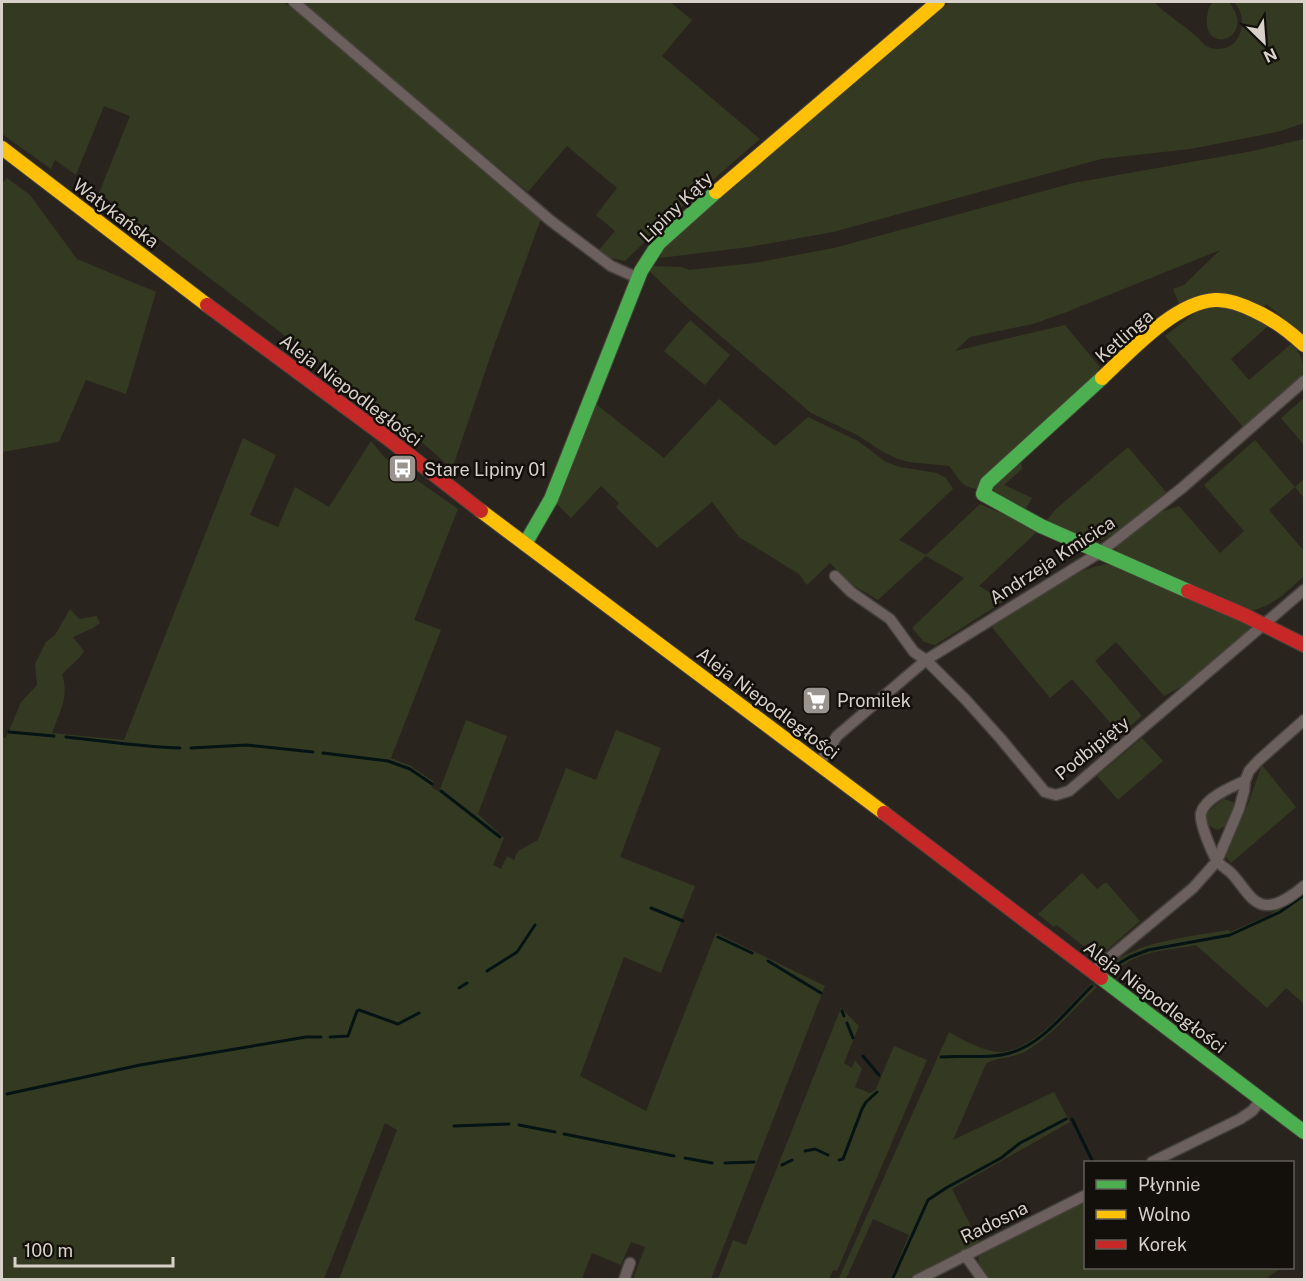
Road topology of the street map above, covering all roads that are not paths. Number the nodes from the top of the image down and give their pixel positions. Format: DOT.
graph roads {
  1 [pos="294,2"];
  2 [pos="938,2"];
  3 [pos="2,148"];
  4 [pos="638,278"];
  5 [pos="208,306"];
  6 [pos="1305,345"];
  7 [pos="1305,381"];
  8 [pos="525,544"];
  9 [pos="1099,553"];
  10 [pos="835,576"];
  11 [pos="1305,590"];
  12 [pos="1265,624"];
  13 [pos="1305,645"];
  14 [pos="926,660"];
  15 [pos="1305,720"];
  16 [pos="819,764"];
  17 [pos="1245,781"];
  18 [pos="1217,861"];
  19 [pos="1305,886"];
  20 [pos="1092,972"];
  21 [pos="1262,1099"];
  22 [pos="1305,1132"];
  23 [pos="1154,1161"];
  24 [pos="1084,1197"];
  25 [pos="965,1255"];
  26 [pos="630,1263"];
  27 [pos="624,1280"];
  28 [pos="917,1280"];
  29 [pos="983,1280"];
  1 -- 4 [label="street"];
  2 -- 4 [label="street, Lipiny Kąty"];
  3 -- 5 [label="street, Watykańska"];
  4 -- 8 [label="street, Lipiny Kąty"];
  5 -- 8 [label="street, Aleja Niepodległości"];
  6 -- 9 [label="street, Ketlinga"];
  7 -- 9 [label="street, Andrzeja Kmicica"];
  8 -- 16 [label="street, Aleja Niepodległości"];
  9 -- 12 [label="street"];
  9 -- 14 [label="street, Andrzeja Kmicica"];
  10 -- 14 [label="street, Podbipięty"];
  11 -- 12 [label="street, Podbipięty"];
  12 -- 13 [label="street"];
  12 -- 14 [label="street, Podbipięty"];
  14 -- 16 [label="street, Andrzeja Kmicica"];
  15 -- 17 [label="street"];
  16 -- 20 [label="street, Aleja Niepodległości"];
  17 -- 18 [label="street"];
  17 -- 18 [label="street"];
  18 -- 19 [label="street"];
  18 -- 20 [label="street"];
  20 -- 21 [label="street, Aleja Niepodległości"];
  21 -- 22 [label="street, Aleja Niepodległości"];
  21 -- 23 [label="street"];
  24 -- 25 [label="street, Radosna"];
  25 -- 28 [label="street, Radosna"];
  25 -- 29 [label="street"];
  26 -- 27 [label="street"];
}
